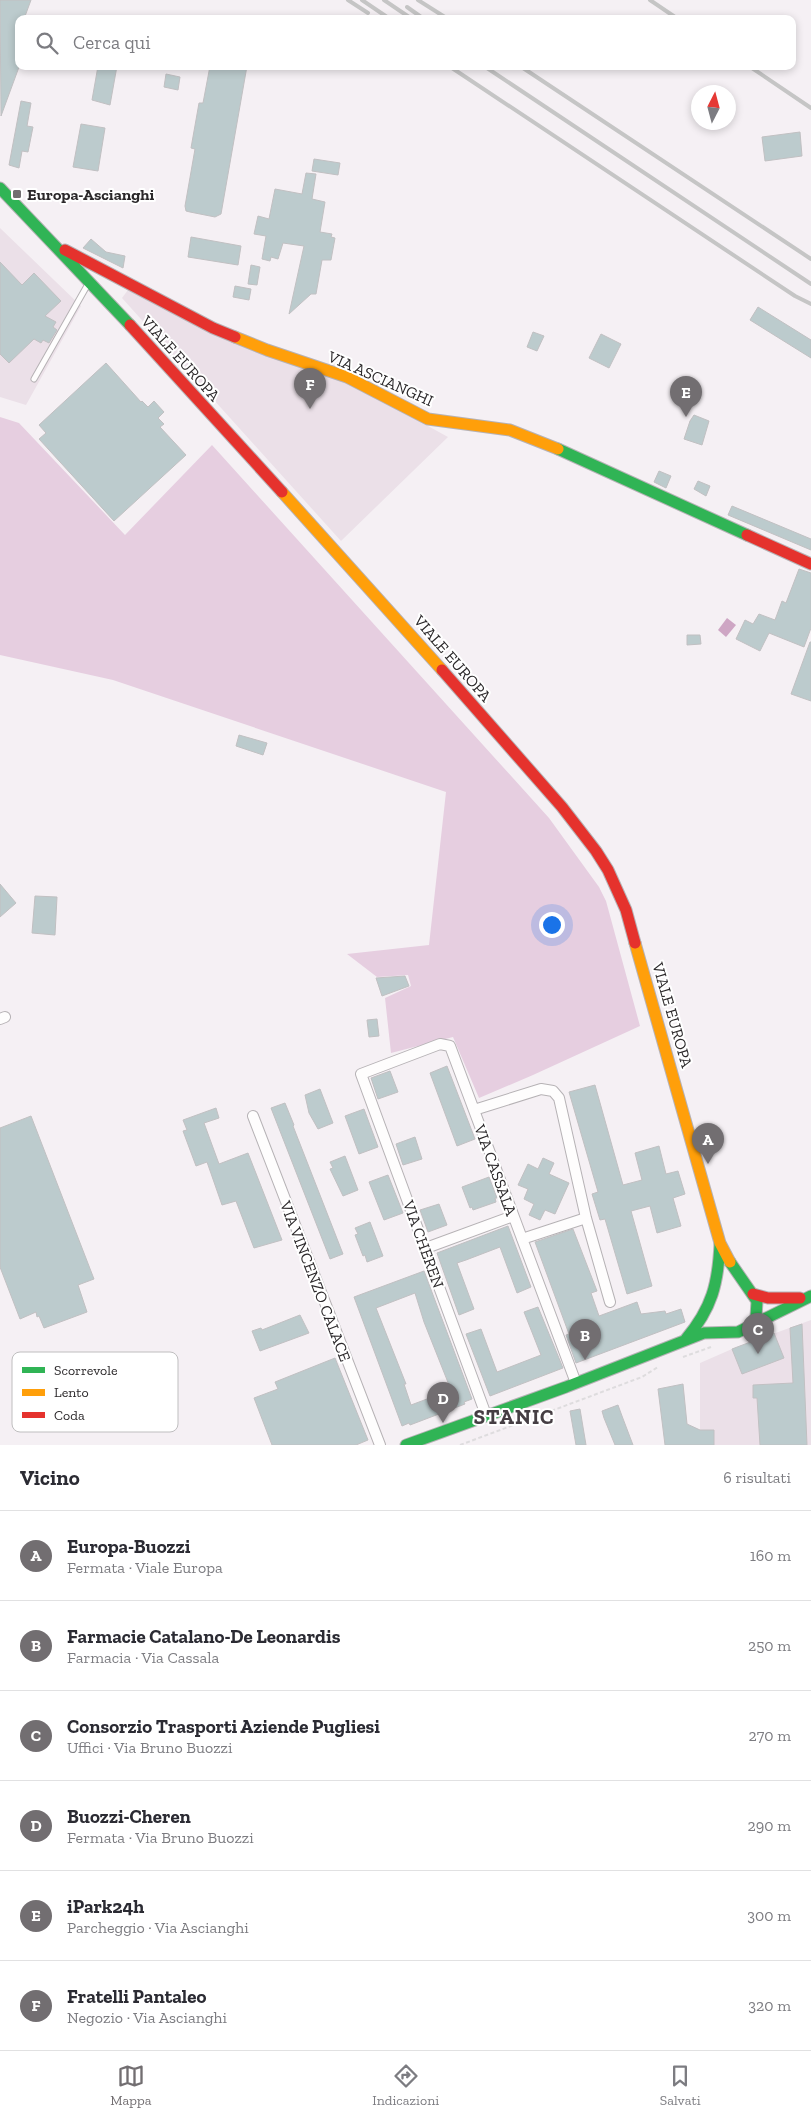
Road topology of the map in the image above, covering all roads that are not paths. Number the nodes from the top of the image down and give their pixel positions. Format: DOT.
graph roads {
  1 [pos="0,188"];
  2 [pos="55,245"];
  3 [pos="89,282"];
  4 [pos="34,379"];
  5 [pos="811,564"];
  6 [pos="361,1074"];
  7 [pos="474,1110"];
  8 [pos="253,1116"];
  9 [pos="513,1216"];
  10 [pos="586,1218"];
  11 [pos="522,1239"];
  12 [pos="720,1243"];
  13 [pos="426,1248"];
  14 [pos="750,1291"];
  15 [pos="810,1296"];
  16 [pos="712,1301"];
  17 [pos="610,1302"];
  18 [pos="752,1324"];
  19 [pos="730,1332"];
  20 [pos="683,1343"];
  21 [pos="576,1383"];
  22 [pos="486,1415"];
  23 [pos="380,1445"];
  24 [pos="406,1445"];
  1 -- 2 [label="main road, VIALE EUROPA"];
  2 -- 3 [label="main road, VIALE EUROPA"];
  2 -- 5 [label="main road, VIA ASCIANGHI"];
  3 -- 4 [label="lane"];
  3 -- 12 [label="main road, VIALE EUROPA"];
  6 -- 7 [label="street, VIA CASSALA"];
  6 -- 13 [label="street, VIA CHEREN"];
  7 -- 9 [label="street, VIA CASSALA"];
  7 -- 10 [label="street"];
  8 -- 23 [label="street, VIA VINCENZO CALACE"];
  9 -- 11 [label="street, VIA CASSALA"];
  9 -- 13 [label="street"];
  10 -- 11 [label="street"];
  10 -- 17 [label="street"];
  11 -- 21 [label="street, VIA CASSALA"];
  12 -- 14 [label="main road"];
  12 -- 16 [label="main road"];
  13 -- 22 [label="street, VIA CHEREN"];
  14 -- 15 [label="main road"];
  14 -- 16 [label="main road"];
  14 -- 18 [label="main road"];
  15 -- 18 [label="main road"];
  16 -- 19 [label="main road"];
  16 -- 20 [label="main road"];
  18 -- 19 [label="main road"];
  19 -- 20 [label="main road"];
  20 -- 21 [label="main road"];
  21 -- 22 [label="main road"];
  22 -- 24 [label="main road"];
}
